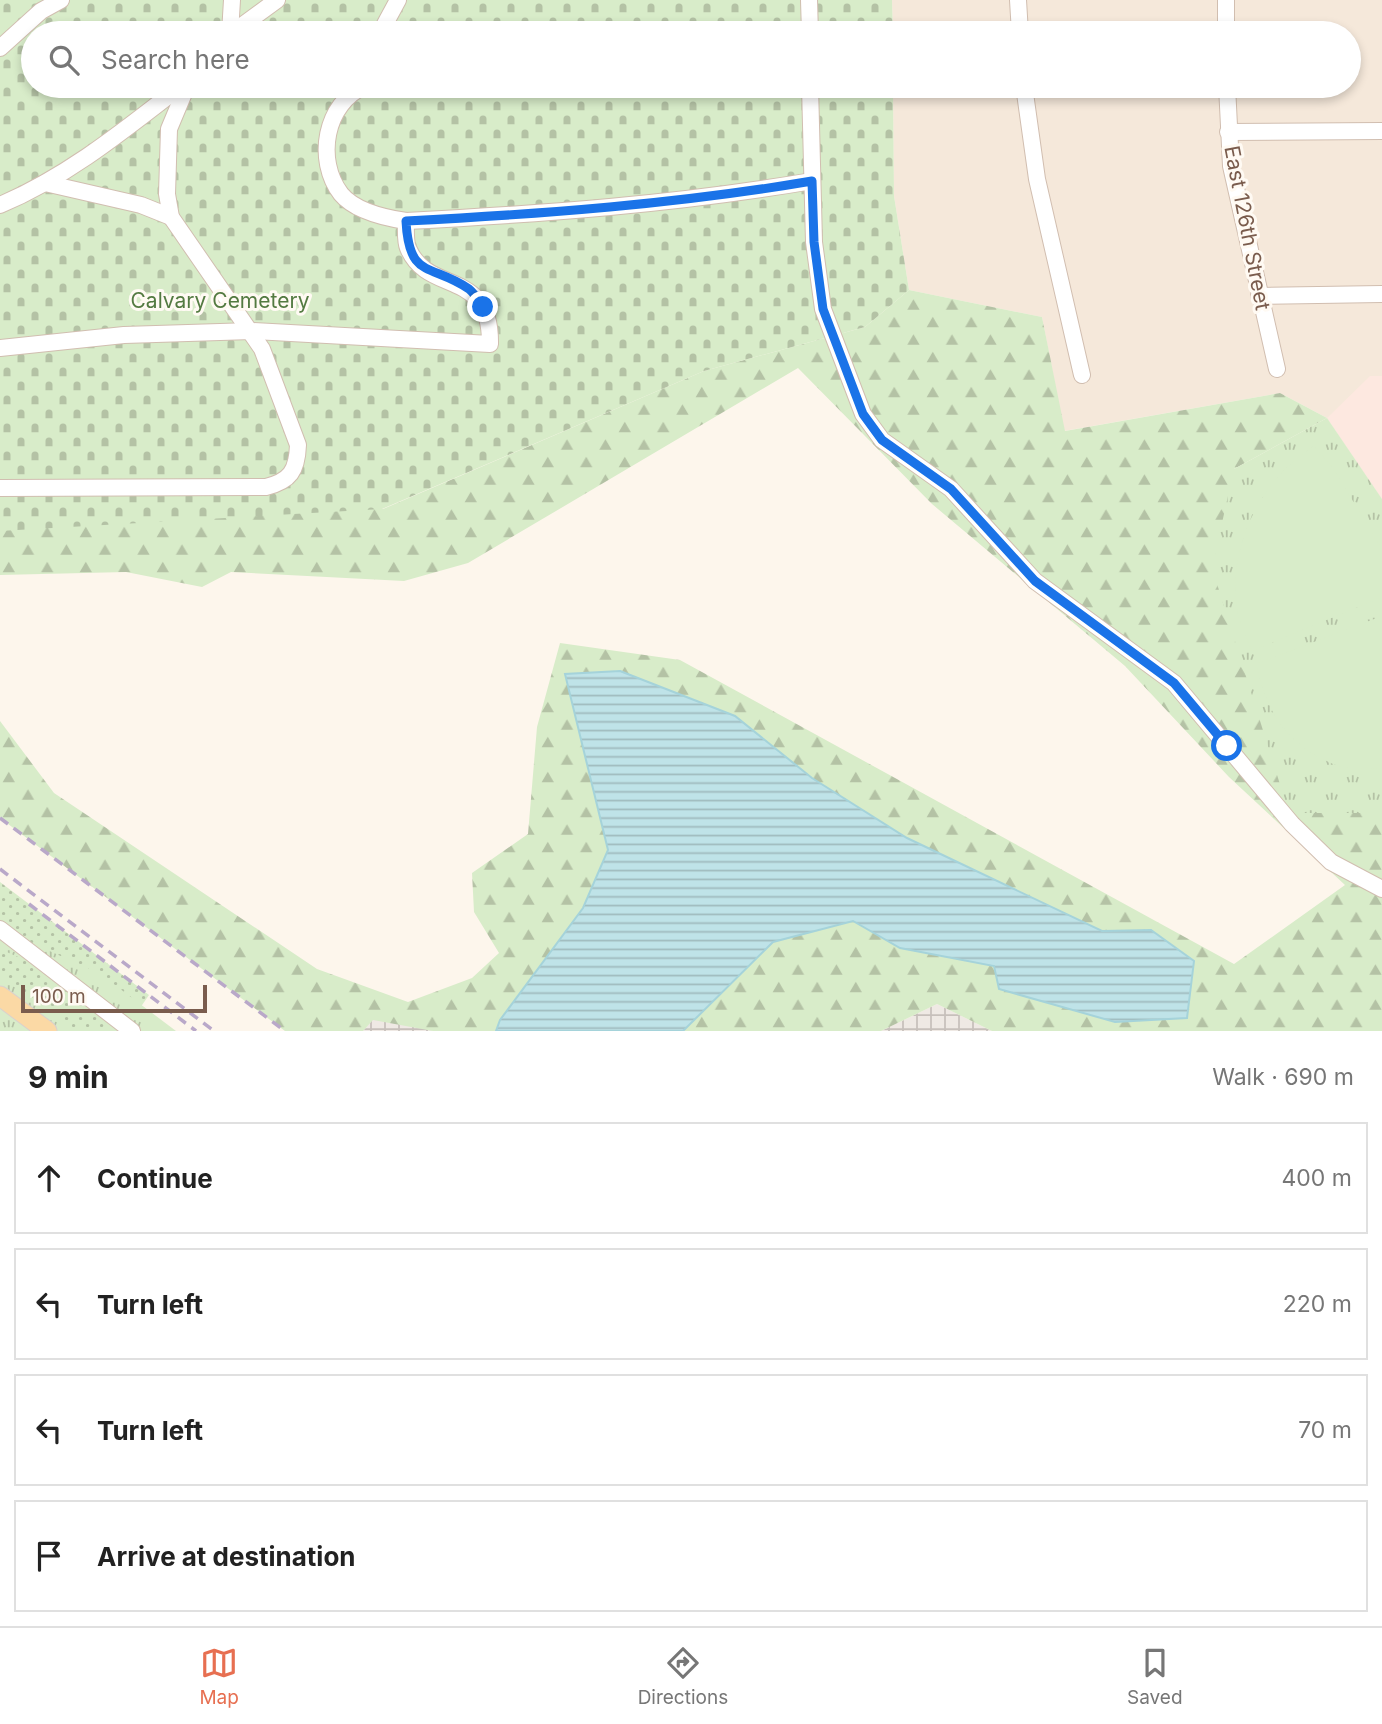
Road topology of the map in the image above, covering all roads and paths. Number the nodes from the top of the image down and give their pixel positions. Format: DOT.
graph roads {
  1 [pos="61,0"];
  2 [pos="232,0"];
  3 [pos="277,0"];
  4 [pos="398,0"];
  5 [pos="809,0"];
  6 [pos="1018,0"];
  7 [pos="1226,0"];
  8 [pos="30,21"];
  9 [pos="231,21"];
  10 [pos="248,21"];
  11 [pos="387,21"];
  12 [pos="810,21"];
  13 [pos="1019,21"];
  14 [pos="1226,21"];
  15 [pos="21,29"];
  16 [pos="0,48"];
  17 [pos="166,98"];
  18 [pos="182,98"];
  19 [pos="347,98"];
  20 [pos="810,98"];
  21 [pos="1026,98"];
  22 [pos="1227,98"];
  23 [pos="1382,131"];
  24 [pos="1228,132"];
  25 [pos="812,181"];
  26 [pos="45,183"];
  27 [pos="0,205"];
  28 [pos="171,217"];
  29 [pos="406,221"];
  30 [pos="1382,294"];
  31 [pos="1259,296"];
  32 [pos="252,331"];
  33 [pos="0,348"];
  34 [pos="1277,369"];
  35 [pos="1082,375"];
  36 [pos="0,488"];
  37 [pos="1382,889"];
  38 [pos="0,929"];
  39 [pos="0,996"];
  40 [pos="47,1031"];
  41 [pos="132,1031"];
  1 -- 8 [label="street"];
  2 -- 9 [label="street"];
  3 -- 10 [label="street"];
  4 -- 11 [label="street"];
  5 -- 12 [label="street"];
  6 -- 13 [label="street"];
  7 -- 14 [label="street"];
  15 -- 16 [label="street"];
  17 -- 26 [label="street"];
  18 -- 28 [label="street"];
  19 -- 29 [label="street"];
  20 -- 25 [label="street"];
  21 -- 35 [label="street"];
  22 -- 24 [label="street, East 126th Street"];
  23 -- 24 [label="street"];
  24 -- 31 [label="street, East 126th Street"];
  25 -- 29 [label="street"];
  25 -- 37 [label="street"];
  26 -- 27 [label="street"];
  26 -- 28 [label="street"];
  28 -- 32 [label="street"];
  29 -- 32 [label="street"];
  30 -- 31 [label="street"];
  31 -- 34 [label="street, East 126th Street"];
  32 -- 33 [label="street"];
  32 -- 36 [label="street"];
  38 -- 41 [label="street"];
  39 -- 40 [label="main road"];
}
